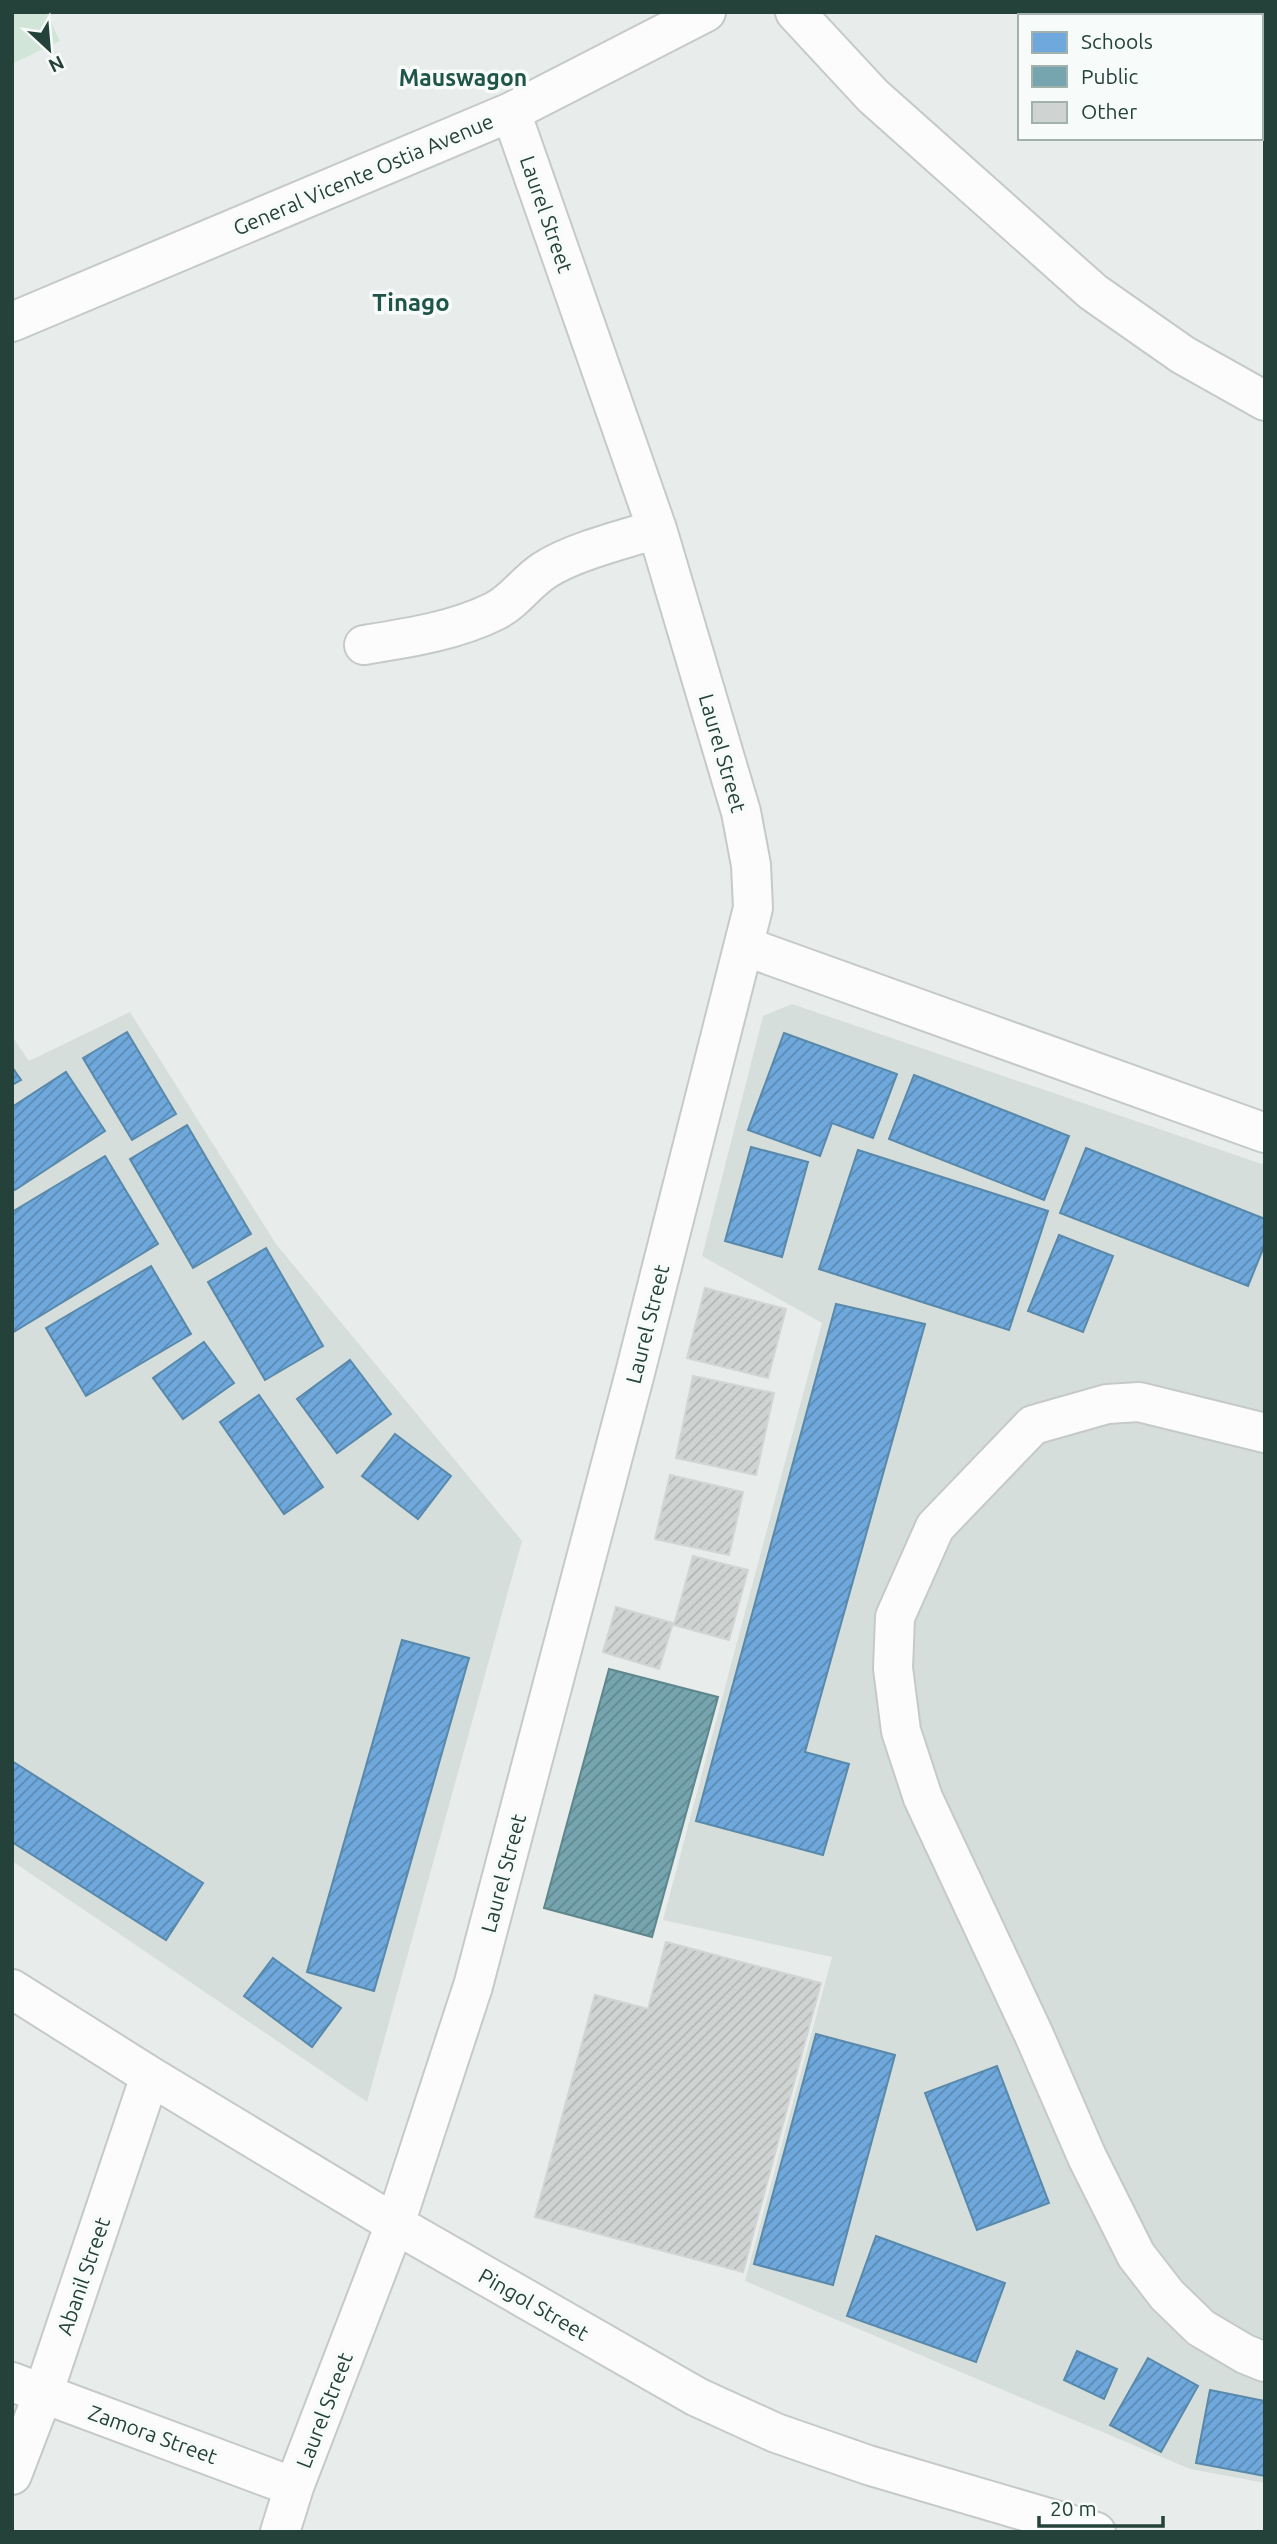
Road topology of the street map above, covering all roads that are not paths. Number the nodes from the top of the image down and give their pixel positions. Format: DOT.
graph roads {
  1 [pos="706,12"];
  2 [pos="795,12"];
  3 [pos="511,112"];
  4 [pos="12,322"];
  5 [pos="1265,401"];
  6 [pos="657,528"];
  7 [pos="364,645"];
  8 [pos="744,946"];
  9 [pos="1265,1133"];
  10 [pos="1265,1433"];
  11 [pos="12,1989"];
  12 [pos="150,2076"];
  13 [pos="395,2224"];
  14 [pos="1265,2362"];
  15 [pos="28,2388"];
  16 [pos="12,2475"];
  17 [pos="294,2487"];
  18 [pos="280,2532"];
  19 [pos="1096,2532"];
  1 -- 3 [label="street, General Vicente Ostia Avenue"];
  2 -- 5 [label="street"];
  3 -- 4 [label="street, General Vicente Ostia Avenue"];
  3 -- 6 [label="street, Laurel Street"];
  6 -- 7 [label="street"];
  6 -- 8 [label="street, Laurel Street"];
  8 -- 9 [label="street"];
  8 -- 13 [label="street, Laurel Street"];
  10 -- 14 [label="street"];
  11 -- 12 [label="street, Pingol Street"];
  12 -- 13 [label="street, Pingol Street"];
  12 -- 15 [label="street, Abanil Street"];
  13 -- 17 [label="street, Laurel Street"];
  13 -- 19 [label="street, Pingol Street"];
  15 -- 16 [label="street, Abanil Street"];
  15 -- 17 [label="street, Zamora Street"];
  17 -- 18 [label="street, Laurel Street"];
}
